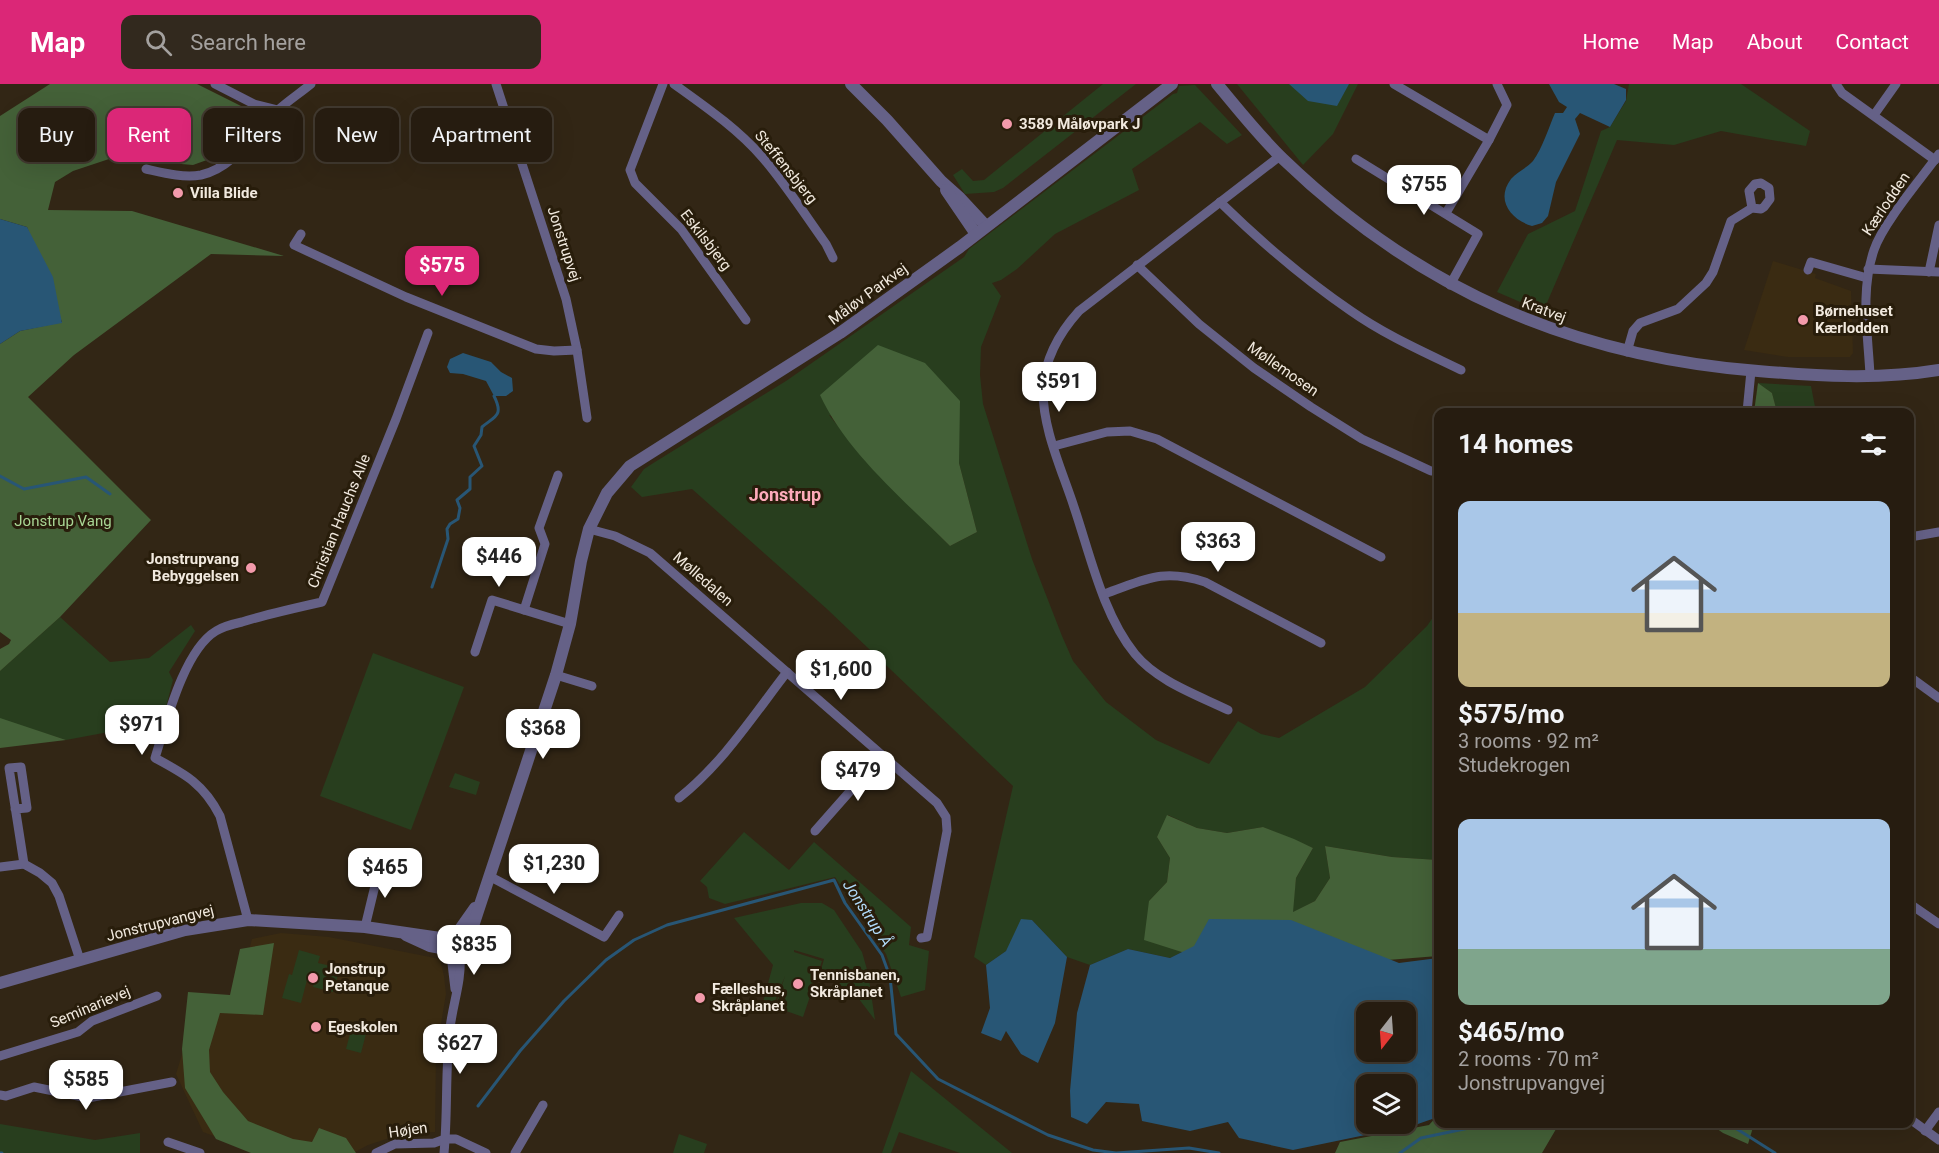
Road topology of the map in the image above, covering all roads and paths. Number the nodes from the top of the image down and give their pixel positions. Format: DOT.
graph roads {
  1 [pos="215,84"];
  2 [pos="311,84"];
  3 [pos="496,84"];
  4 [pos="663,84"];
  5 [pos="674,84"];
  6 [pos="851,84"];
  7 [pos="1172,84"];
  8 [pos="1217,84"];
  9 [pos="1394,84"];
  10 [pos="1497,84"];
  11 [pos="1836,84"];
  12 [pos="1896,84"];
  13 [pos="268,108"];
  14 [pos="281,108"];
  15 [pos="1874,116"];
  16 [pos="1490,140"];
  17 [pos="1280,156"];
  18 [pos="1937,157"];
  19 [pos="1356,159"];
  20 [pos="227,162"];
  21 [pos="146,169"];
  22 [pos="1220,202"];
  23 [pos="1752,208"];
  24 [pos="1446,213"];
  25 [pos="1939,225"];
  26 [pos="981,230"];
  27 [pos="301,234"];
  28 [pos="833,258"];
  29 [pos="1137,265"];
  30 [pos="1808,270"];
  31 [pos="1934,272"];
  32 [pos="1868,274"];
  33 [pos="1450,285"];
  34 [pos="746,320"];
  35 [pos="428,333"];
  36 [pos="577,350"];
  37 [pos="1627,352"];
  38 [pos="1461,370"];
  39 [pos="1939,370"];
  40 [pos="1751,371"];
  41 [pos="1870,375"];
  42 [pos="1747,408"];
  43 [pos="587,418"];
  44 [pos="1054,446"];
  45 [pos="1431,471"];
  46 [pos="558,475"];
  47 [pos="589,529"];
  48 [pos="1939,532"];
  49 [pos="1914,536"];
  50 [pos="1381,557"];
  51 [pos="1104,594"];
  52 [pos="524,610"];
  53 [pos="570,624"];
  54 [pos="1321,643"];
  55 [pos="475,652"];
  56 [pos="787,672"];
  57 [pos="556,675"];
  58 [pos="1914,680"];
  59 [pos="592,686"];
  60 [pos="1939,698"];
  61 [pos="1228,710"];
  62 [pos="882,755"];
  63 [pos="678,798"];
  64 [pos="15,810"];
  65 [pos="814,831"];
  66 [pos="24,864"];
  67 [pos="380,865"];
  68 [pos="0,867"];
  69 [pos="489,876"];
  70 [pos="1914,907"];
  71 [pos="619,915"];
  72 [pos="248,920"];
  73 [pos="1939,924"];
  74 [pos="364,927"];
  75 [pos="921,938"];
  76 [pos="454,946"];
  77 [pos="81,960"];
  78 [pos="1,978"];
  79 [pos="157,996"];
  80 [pos="0,1056"];
  81 [pos="172,1082"];
  82 [pos="0,1095"];
  83 [pos="543,1105"];
  84 [pos="1939,1112"];
  85 [pos="1914,1122"];
  86 [pos="1926,1131"];
  87 [pos="445,1139"];
  88 [pos="1939,1140"];
  89 [pos="168,1142"];
  90 [pos="200,1153"];
  91 [pos="376,1153"];
  92 [pos="444,1153"];
  93 [pos="486,1153"];
  94 [pos="515,1153"];
  1 -- 13 [label="street"];
  2 -- 14 [label="street"];
  3 -- 36 [label="street, Jonstrupvej"];
  4 -- 34 [label="street, Eskilsbjerg"];
  5 -- 28 [label="street, Steffensbjerg"];
  6 -- 26 [label="street"];
  7 -- 26 [label="street, Måløv Parkvej"];
  8 -- 17 [label="street, Kratvej"];
  9 -- 16 [label="street"];
  10 -- 16 [label="street"];
  11 -- 15 [label="street, Kærlodden"];
  12 -- 15 [label="street"];
  15 -- 18 [label="street, Kærlodden"];
  16 -- 24 [label="street"];
  17 -- 22 [label="street"];
  17 -- 33 [label="street, Kratvej"];
  18 -- 32 [label="street, Kærlodden"];
  19 -- 24 [label="street"];
  20 -- 21 [label="street"];
  22 -- 29 [label="street"];
  22 -- 38 [label="street"];
  23 -- 37 [label="street"];
  24 -- 33 [label="street"];
  25 -- 31 [label="street"];
  26 -- 47 [label="street, Måløv Parkvej"];
  27 -- 36 [label="street"];
  29 -- 44 [label="street"];
  29 -- 45 [label="street, Møllemosen"];
  30 -- 32 [label="street"];
  31 -- 32 [label="street"];
  32 -- 41 [label="street, Kærlodden"];
  33 -- 37 [label="street, Kratvej"];
  35 -- 72 [label="street, Christian Hauchs Alle"];
  36 -- 43 [label="street, Jonstrupvej"];
  37 -- 40 [label="street, Kratvej"];
  39 -- 41 [label="street, Kratvej"];
  40 -- 41 [label="street, Kratvej"];
  40 -- 42 [label="street"];
  44 -- 50 [label="street"];
  44 -- 51 [label="street"];
  46 -- 52 [label="street"];
  47 -- 53 [label="street"];
  47 -- 56 [label="street, Mølledalen"];
  48 -- 49 [label="street"];
  51 -- 54 [label="street"];
  51 -- 61 [label="street"];
  52 -- 53 [label="street"];
  52 -- 55 [label="street"];
  53 -- 57 [label="street"];
  56 -- 62 [label="street, Mølledalen"];
  56 -- 63 [label="street"];
  57 -- 59 [label="street"];
  57 -- 69 [label="street"];
  58 -- 60 [label="street"];
  62 -- 65 [label="street"];
  62 -- 75 [label="street, Mølledalen"];
  64 -- 66 [label="street"];
  66 -- 68 [label="street"];
  66 -- 77 [label="street"];
  67 -- 74 [label="street"];
  69 -- 71 [label="street"];
  69 -- 76 [label="street"];
  70 -- 73 [label="street"];
  72 -- 74 [label="street, Jonstrupvangvej"];
  72 -- 77 [label="street, Jonstrupvangvej"];
  74 -- 76 [label="street, Jonstrupvangvej"];
  76 -- 87 [label="street"];
  77 -- 78 [label="street, Jonstrupvangvej"];
  79 -- 80 [label="street, Seminarievej"];
  81 -- 82 [label="street"];
  83 -- 94 [label="street"];
  84 -- 86 [label="street"];
  85 -- 86 [label="street"];
  86 -- 88 [label="street"];
  87 -- 91 [label="street, Højen"];
  87 -- 92 [label="street"];
  87 -- 93 [label="street"];
  89 -- 90 [label="street"];
}
